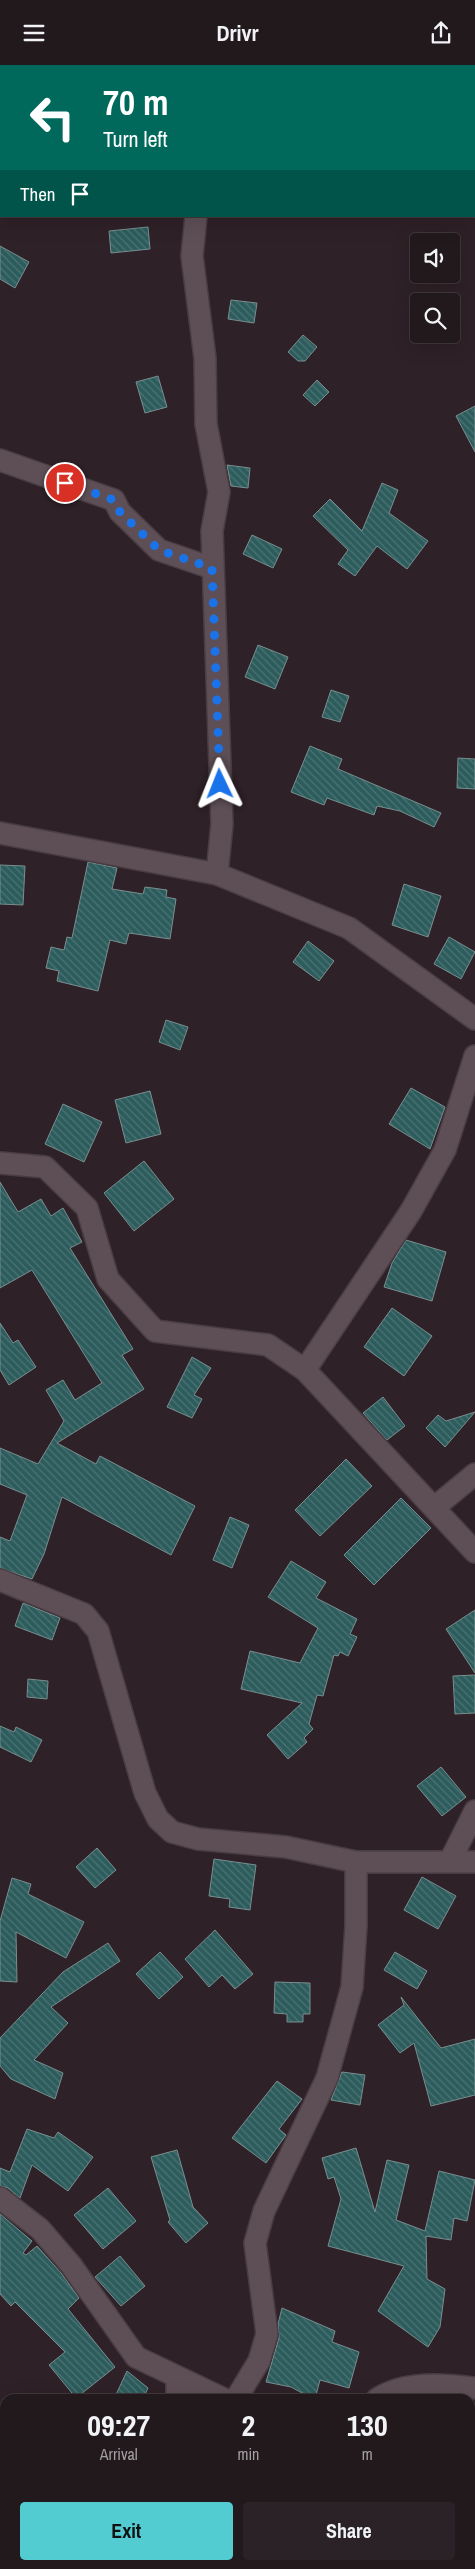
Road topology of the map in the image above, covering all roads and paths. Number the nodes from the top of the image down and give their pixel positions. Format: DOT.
graph roads {
  1 [pos="196,217"];
  2 [pos="0,460"];
  3 [pos="212,568"];
  4 [pos="0,833"];
  5 [pos="217,875"];
  6 [pos="475,1019"];
  7 [pos="475,1056"];
  8 [pos="0,1163"];
  9 [pos="305,1370"];
  10 [pos="475,1474"];
  11 [pos="435,1507"];
  12 [pos="475,1552"];
  13 [pos="0,1580"];
  14 [pos="475,1811"];
  15 [pos="450,1861"];
  16 [pos="356,1862"];
  17 [pos="475,1862"];
  18 [pos="0,2198"];
  19 [pos="177,2377"];
  20 [pos="475,2388"];
  21 [pos="177,2394"];
  22 [pos="213,2394"];
  23 [pos="239,2394"];
  24 [pos="385,2394"];
  1 -- 3 [label="street"];
  2 -- 3 [label="street"];
  3 -- 5 [label="street"];
  4 -- 5 [label="street"];
  5 -- 6 [label="street"];
  7 -- 9 [label="street"];
  8 -- 9 [label="street"];
  9 -- 11 [label="street"];
  10 -- 11 [label="street"];
  11 -- 12 [label="street"];
  13 -- 16 [label="street"];
  14 -- 15 [label="street"];
  15 -- 16 [label="street"];
  15 -- 17 [label="street"];
  16 -- 23 [label="street"];
  18 -- 19 [label="street"];
  19 -- 21 [label="street"];
  19 -- 22 [label="street"];
  20 -- 24 [label="street"];
}
